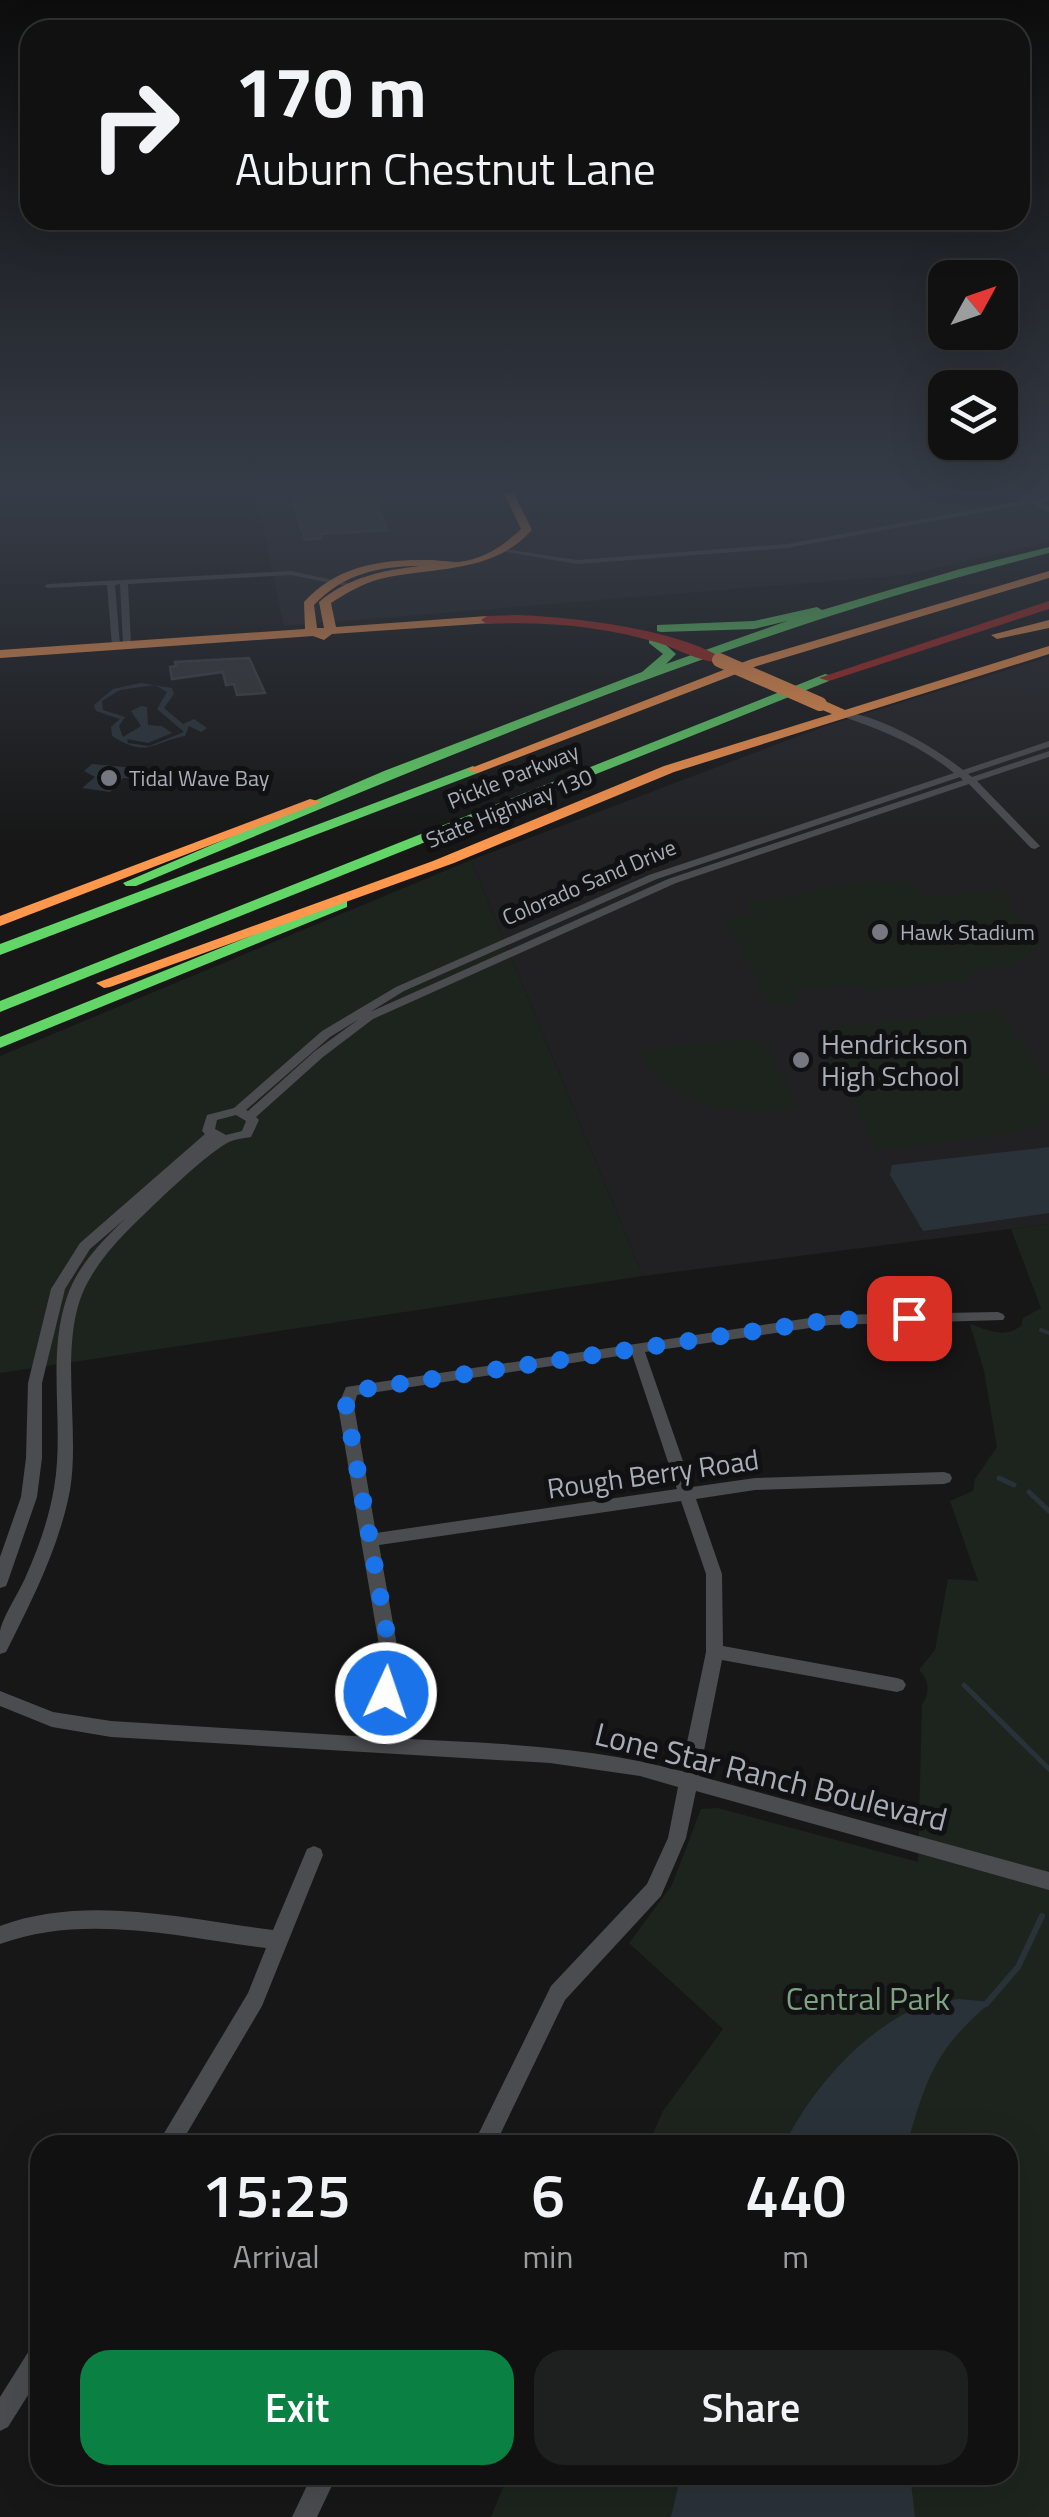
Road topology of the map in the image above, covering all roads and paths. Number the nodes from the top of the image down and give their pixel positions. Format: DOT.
graph roads {
  1 [pos="115,610"];
  2 [pos="124,610"];
  3 [pos="325,610"];
  4 [pos="885,610"];
  5 [pos="916,610"];
  6 [pos="1028,610"];
  7 [pos="817,611"];
  8 [pos="320,624"];
  9 [pos="602,624"];
  10 [pos="1049,624"];
  11 [pos="121,637"];
  12 [pos="653,640"];
  13 [pos="1049,650"];
  14 [pos="0,657"];
  15 [pos="711,657"];
  16 [pos="754,663"];
  17 [pos="648,673"];
  18 [pos="825,700"];
  19 [pos="1049,744"];
  20 [pos="1049,754"];
  21 [pos="408,767"];
  22 [pos="966,778"];
  23 [pos="1035,846"];
  24 [pos="449,860"];
  25 [pos="0,921"];
  26 [pos="0,937"];
  27 [pos="0,950"];
  28 [pos="0,1008"];
  29 [pos="0,1018"];
  30 [pos="0,1043"];
  31 [pos="244,1114"];
  32 [pos="218,1137"];
  33 [pos="83,1263"];
  34 [pos="998,1316"];
  35 [pos="637,1350"];
  36 [pos="944,1478"];
  37 [pos="687,1493"];
  38 [pos="370,1540"];
  39 [pos="0,1581"];
  40 [pos="0,1647"];
  41 [pos="715,1652"];
  42 [pos="896,1684"];
  43 [pos="0,1698"];
  44 [pos="378,1744"];
  45 [pos="686,1780"];
  46 [pos="314,1855"];
  47 [pos="1049,1881"];
  48 [pos="0,1936"];
  49 [pos="279,1940"];
  50 [pos="174,2135"];
  51 [pos="489,2135"];
  52 [pos="30,2370"];
  53 [pos="0,2419"];
  54 [pos="319,2485"];
  55 [pos="304,2517"];
  1 -- 11 [label="street"];
  2 -- 11 [label="street"];
  3 -- 8 [label="main road"];
  4 -- 16 [label="main road"];
  5 -- 16 [label="main road, Pickle Parkway"];
  6 -- 18 [label="main road, Pickle Parkway"];
  7 -- 9 [label="main road"];
  7 -- 15 [label="main road"];
  8 -- 9 [label="main road"];
  8 -- 11 [label="main road"];
  8 -- 12 [label="main road"];
  8 -- 14 [label="main road"];
  9 -- 15 [label="main road"];
  10 -- 18 [label="main road"];
  11 -- 14 [label="main road"];
  12 -- 15 [label="main road"];
  12 -- 17 [label="main road"];
  13 -- 18 [label="main road, State Highway 130"];
  15 -- 17 [label="main road"];
  15 -- 18 [label="main road, bridge"];
  16 -- 27 [label="main road, Pickle Parkway"];
  17 -- 21 [label="main road"];
  18 -- 22 [label="street"];
  18 -- 24 [label="main road, State Highway 130"];
  18 -- 28 [label="main road, Pickle Parkway"];
  19 -- 22 [label="street, Colorado Sand Drive"];
  20 -- 22 [label="street, Colorado Sand Drive"];
  21 -- 25 [label="main road"];
  21 -- 26 [label="main road"];
  22 -- 23 [label="street"];
  22 -- 31 [label="street, Colorado Sand Drive"];
  24 -- 29 [label="main road"];
  24 -- 30 [label="main road, State Highway 130"];
  31 -- 32 [label="street"];
  31 -- 32 [label="street"];
  32 -- 33 [label="street"];
  33 -- 39 [label="street"];
  33 -- 40 [label="street"];
  34 -- 35 [label="street"];
  35 -- 37 [label="street"];
  35 -- 38 [label="street"];
  36 -- 37 [label="street, Rough Berry Road"];
  37 -- 38 [label="street, Rough Berry Road"];
  37 -- 41 [label="street"];
  38 -- 44 [label="street"];
  41 -- 42 [label="street"];
  41 -- 45 [label="street"];
  43 -- 44 [label="street, Lone Star Ranch Boulevard"];
  44 -- 45 [label="street, Lone Star Ranch Boulevard"];
  45 -- 47 [label="street, Lone Star Ranch Boulevard"];
  45 -- 51 [label="street"];
  46 -- 49 [label="street"];
  48 -- 49 [label="street"];
  49 -- 50 [label="street"];
  52 -- 53 [label="street"];
  54 -- 55 [label="street"];
}
